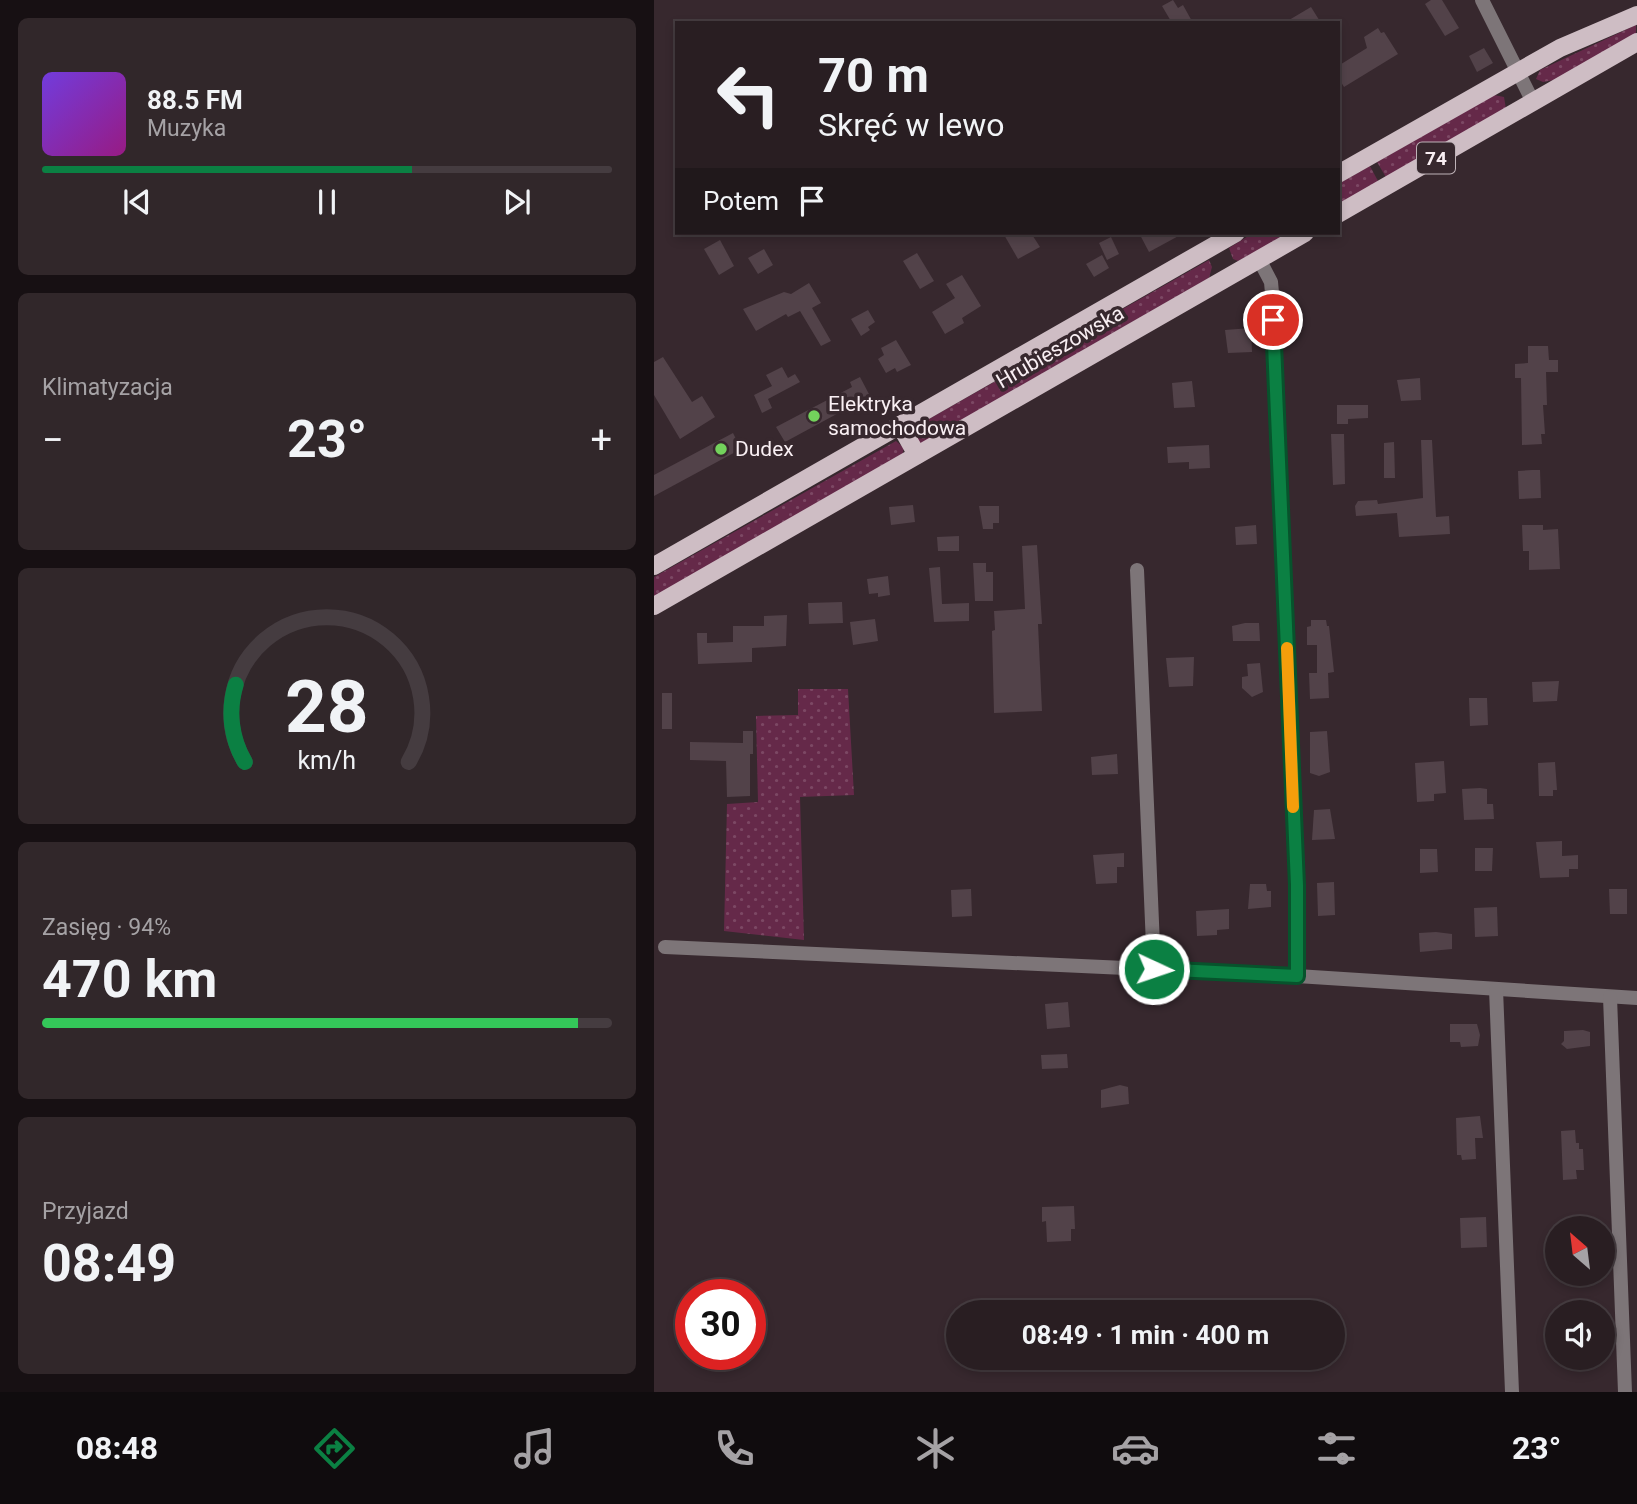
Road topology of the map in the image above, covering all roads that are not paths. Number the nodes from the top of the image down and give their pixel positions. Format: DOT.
graph roads {
  1 [pos="1482,0"];
  2 [pos="1636,16"];
  3 [pos="1636,42"];
  4 [pos="1523,68"];
  5 [pos="1540,98"];
  6 [pos="1340,173"];
  7 [pos="1340,213"];
  8 [pos="1232,235"];
  9 [pos="1301,235"];
  10 [pos="1259,259"];
  11 [pos="900,425"];
  12 [pos="917,455"];
  13 [pos="654,566"];
  14 [pos="1137,570"];
  15 [pos="654,606"];
  16 [pos="666,947"];
  17 [pos="1154,969"];
  18 [pos="1297,976"];
  19 [pos="1496,989"];
  20 [pos="1610,997"];
  21 [pos="1636,999"];
  22 [pos="1512,1392"];
  23 [pos="1625,1392"];
  1 -- 4 [label="street"];
  2 -- 4 [label="main road, 74"];
  3 -- 5 [label="main road, 74"];
  4 -- 5 [label="street"];
  4 -- 6 [label="main road, 74"];
  5 -- 7 [label="main road, 74"];
  8 -- 11 [label="main road, Hrubieszowska"];
  9 -- 10 [label="main road, Hrubieszowska"];
  10 -- 12 [label="main road, Hrubieszowska"];
  10 -- 18 [label="street"];
  11 -- 12 [label="main road"];
  11 -- 13 [label="main road, Hrubieszowska"];
  12 -- 15 [label="main road, Hrubieszowska"];
  14 -- 17 [label="street"];
  16 -- 17 [label="street"];
  17 -- 18 [label="street"];
  18 -- 19 [label="street"];
  19 -- 20 [label="street"];
  19 -- 22 [label="street"];
  20 -- 21 [label="street"];
  20 -- 23 [label="street"];
}
